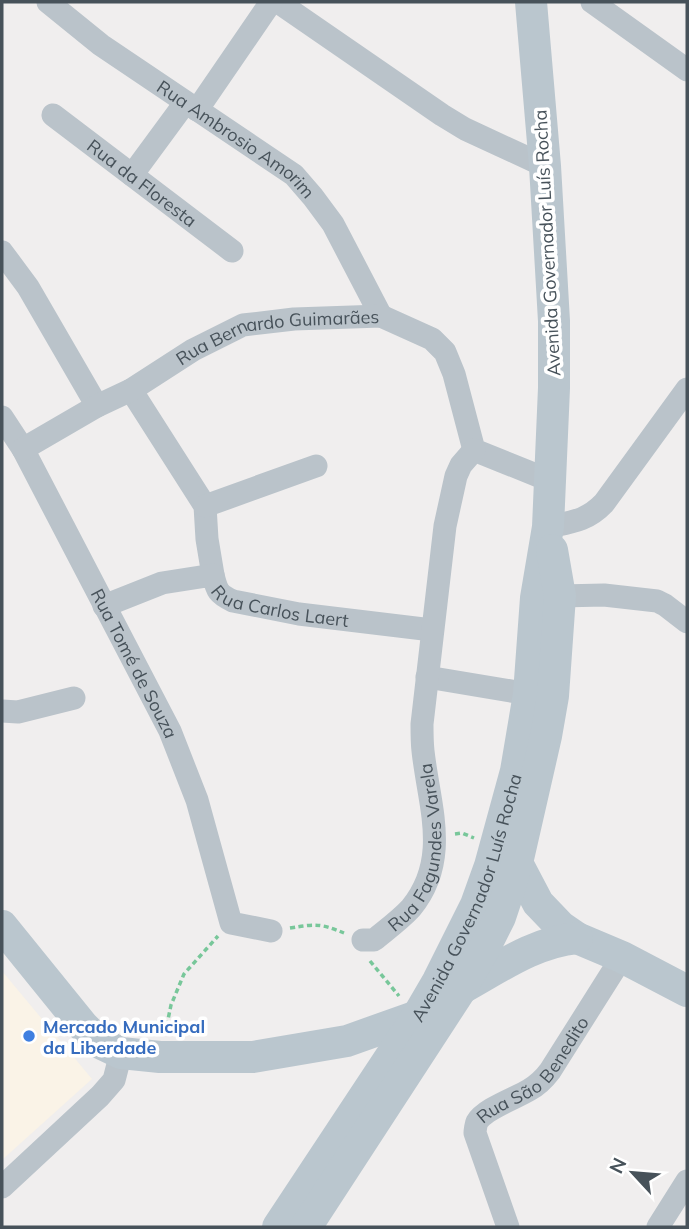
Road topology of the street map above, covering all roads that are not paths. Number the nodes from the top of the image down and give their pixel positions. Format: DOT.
graph roads {
  1 [pos="48,2"];
  2 [pos="271,2"];
  3 [pos="278,2"];
  4 [pos="531,2"];
  5 [pos="592,2"];
  6 [pos="687,70"];
  7 [pos="191,107"];
  8 [pos="53,115"];
  9 [pos="545,166"];
  10 [pos="132,175"];
  11 [pos="232,251"];
  12 [pos="2,252"];
  13 [pos="381,316"];
  14 [pos="687,389"];
  15 [pos="131,390"];
  16 [pos="97,406"];
  17 [pos="2,418"];
  18 [pos="23,449"];
  19 [pos="474,450"];
  20 [pos="316,466"];
  21 [pos="551,481"];
  22 [pos="205,506"];
  23 [pos="548,527"];
  24 [pos="213,575"];
  25 [pos="560,596"];
  26 [pos="104,606"];
  27 [pos="687,621"];
  28 [pos="432,631"];
  29 [pos="427,677"];
  30 [pos="529,694"];
  31 [pos="74,698"];
  32 [pos="2,711"];
  33 [pos="517,863"];
  34 [pos="2,926"];
  35 [pos="271,930"];
  36 [pos="577,938"];
  37 [pos="363,940"];
  38 [pos="622,957"];
  39 [pos="461,989"];
  40 [pos="687,991"];
  41 [pos="407,1006"];
  42 [pos="358,1038"];
  43 [pos="121,1053"];
  44 [pos="385,1065"];
  45 [pos="687,1181"];
  46 [pos="2,1187"];
  47 [pos="278,1227"];
  48 [pos="306,1227"];
  49 [pos="508,1227"];
  50 [pos="657,1227"];
  1 -- 7 [label="street, Rua Ambrosio Amorim"];
  2 -- 7 [label="street"];
  3 -- 9 [label="street"];
  4 -- 9 [label="main road, Avenida Governador Luís Rocha"];
  5 -- 6 [label="street"];
  7 -- 10 [label="street"];
  7 -- 13 [label="street, Rua Ambrosio Amorim"];
  8 -- 10 [label="street, Rua da Floresta"];
  9 -- 21 [label="main road, Avenida Governador Luís Rocha"];
  10 -- 11 [label="street, Rua da Floresta"];
  12 -- 16 [label="street"];
  13 -- 15 [label="street, Rua Bernardo Guimarães"];
  13 -- 19 [label="street, Rua Bernardo Guimarães"];
  14 -- 23 [label="street"];
  15 -- 16 [label="street, Rua Bernardo Guimarães"];
  15 -- 22 [label="street"];
  16 -- 18 [label="street, Rua Bernardo Guimarães"];
  17 -- 18 [label="street, Rua Tomé de Souza"];
  18 -- 26 [label="street, Rua Tomé de Souza"];
  19 -- 21 [label="street"];
  19 -- 28 [label="street, Rua Fagundes Varela"];
  20 -- 22 [label="street"];
  21 -- 23 [label="main road, Avenida Governador Luís Rocha"];
  22 -- 24 [label="street"];
  23 -- 25 [label="main road, Avenida Governador Luís Rocha"];
  23 -- 30 [label="main road, Avenida Governador Luís Rocha"];
  24 -- 26 [label="street, Rua Carlos Laert"];
  24 -- 28 [label="street, Rua Carlos Laert"];
  25 -- 27 [label="street"];
  25 -- 33 [label="main road, Avenida Governador Luís Rocha"];
  26 -- 35 [label="street, Rua Tomé de Souza"];
  28 -- 29 [label="street, Rua Fagundes Varela"];
  29 -- 30 [label="street"];
  29 -- 37 [label="street, Rua Fagundes Varela"];
  30 -- 41 [label="main road, Avenida Governador Luís Rocha"];
  31 -- 32 [label="street"];
  33 -- 36 [label="main road"];
  33 -- 39 [label="main road, Avenida Governador Luís Rocha"];
  34 -- 43 [label="main road"];
  36 -- 38 [label="main road"];
  36 -- 39 [label="main road"];
  38 -- 40 [label="main road"];
  38 -- 49 [label="street, Rua São Benedito"];
  39 -- 41 [label="main road"];
  39 -- 48 [label="main road, Avenida Governador Luís Rocha"];
  41 -- 42 [label="main road"];
  41 -- 44 [label="main road, Avenida Governador Luís Rocha"];
  42 -- 43 [label="main road"];
  42 -- 44 [label="main road"];
  43 -- 46 [label="street"];
  44 -- 47 [label="main road, Avenida Governador Luís Rocha"];
  45 -- 50 [label="street"];
}
